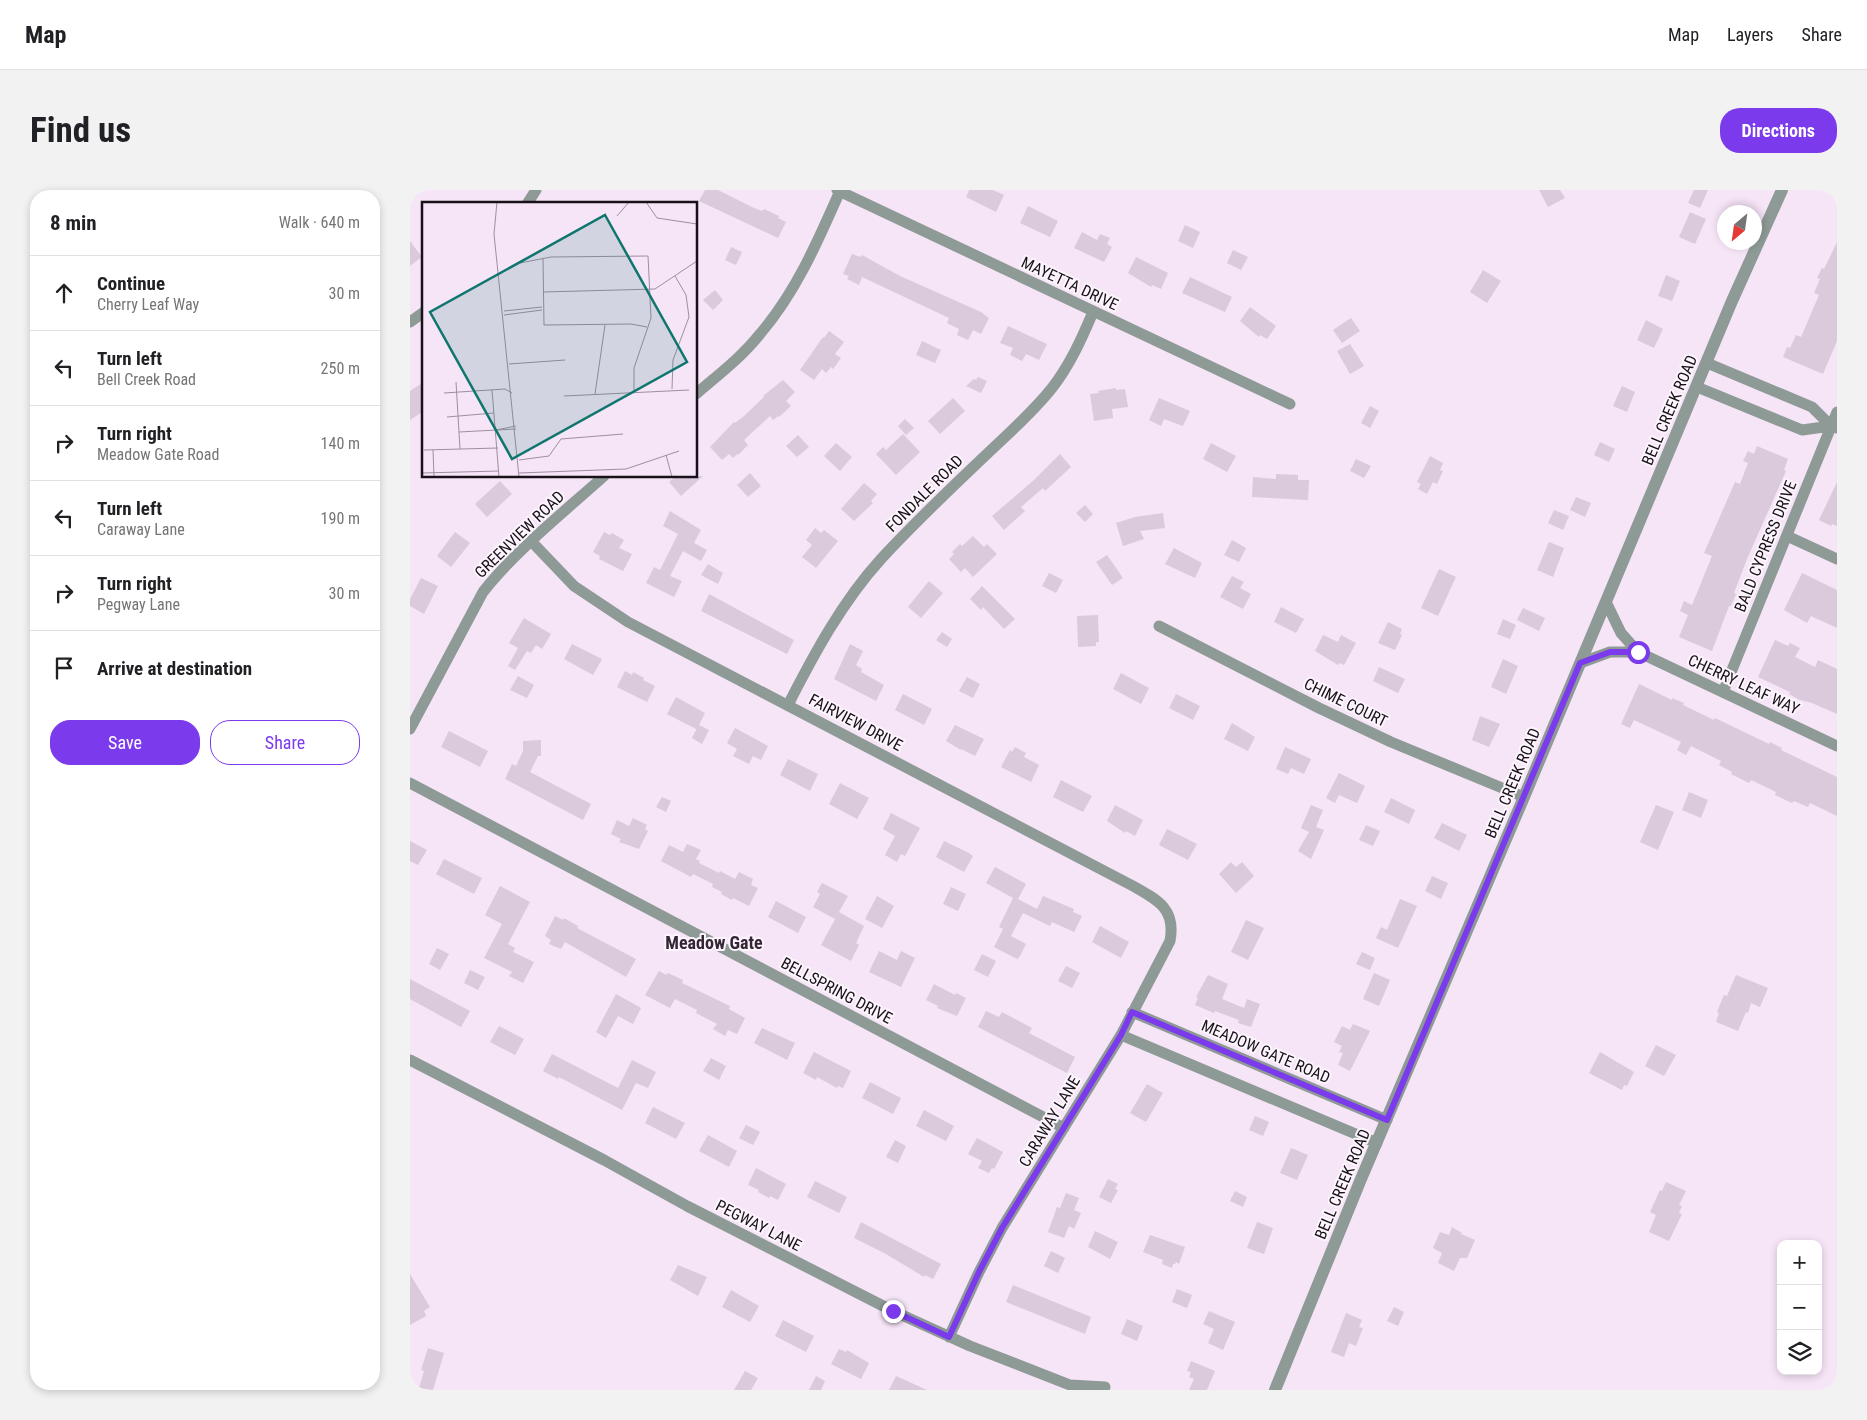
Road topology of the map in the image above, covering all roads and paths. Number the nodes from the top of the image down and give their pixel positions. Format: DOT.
graph roads {
  1 [pos="536,190"];
  2 [pos="1782,190"];
  3 [pos="838,191"];
  4 [pos="528,202"];
  5 [pos="1093,312"];
  6 [pos="422,313"];
  7 [pos="410,322"];
  8 [pos="1706,363"];
  9 [pos="1697,386"];
  10 [pos="698,392"];
  11 [pos="1290,404"];
  12 [pos="1837,412"];
  13 [pos="1834,427"];
  14 [pos="602,478"];
  15 [pos="1787,536"];
  16 [pos="532,542"];
  17 [pos="1837,559"];
  18 [pos="1606,602"];
  19 [pos="1160,626"];
  20 [pos="1638,652"];
  21 [pos="1580,663"];
  22 [pos="1723,692"];
  23 [pos="788,705"];
  24 [pos="410,729"];
  25 [pos="1837,746"];
  26 [pos="410,783"];
  27 [pos="1524,797"];
  28 [pos="1172,920"];
  29 [pos="1132,1012"];
  30 [pos="1121,1035"];
  31 [pos="410,1060"];
  32 [pos="1387,1120"];
  33 [pos="1064,1128"];
  34 [pos="1377,1143"];
  35 [pos="949,1337"];
  36 [pos="1105,1387"];
  37 [pos="1275,1390"];
  1 -- 4 [label="street"];
  2 -- 8 [label="street, BELL CREEK ROAD"];
  3 -- 5 [label="street, MAYETTA DRIVE"];
  3 -- 10 [label="street"];
  5 -- 11 [label="street, MAYETTA DRIVE"];
  5 -- 23 [label="street, FONDALE ROAD"];
  6 -- 7 [label="street"];
  8 -- 9 [label="street, BELL CREEK ROAD"];
  8 -- 13 [label="street"];
  9 -- 13 [label="street"];
  9 -- 18 [label="street, BELL CREEK ROAD"];
  12 -- 13 [label="street, BALD CYPRESS DRIVE"];
  13 -- 15 [label="street, BALD CYPRESS DRIVE"];
  14 -- 16 [label="street, GREENVIEW ROAD"];
  15 -- 17 [label="street"];
  15 -- 22 [label="street, BALD CYPRESS DRIVE"];
  16 -- 23 [label="street, FAIRVIEW DRIVE"];
  16 -- 24 [label="street, GREENVIEW ROAD"];
  18 -- 20 [label="street, CHERRY LEAF WAY"];
  18 -- 21 [label="street, BELL CREEK ROAD"];
  19 -- 27 [label="street, CHIME COURT"];
  20 -- 21 [label="street, CHERRY LEAF WAY"];
  20 -- 22 [label="street, CHERRY LEAF WAY"];
  21 -- 27 [label="street, BELL CREEK ROAD"];
  22 -- 25 [label="street, CHERRY LEAF WAY"];
  23 -- 28 [label="street, FAIRVIEW DRIVE"];
  26 -- 33 [label="street, BELLSPRING DRIVE"];
  27 -- 32 [label="street, BELL CREEK ROAD"];
  28 -- 29 [label="street, CARAWAY LANE"];
  29 -- 30 [label="street, CARAWAY LANE"];
  29 -- 32 [label="street, MEADOW GATE ROAD"];
  30 -- 33 [label="street, CARAWAY LANE"];
  30 -- 34 [label="street"];
  31 -- 35 [label="street, PEGWAY LANE"];
  32 -- 34 [label="street, BELL CREEK ROAD"];
  33 -- 35 [label="street, CARAWAY LANE"];
  34 -- 37 [label="street, BELL CREEK ROAD"];
  35 -- 36 [label="street, PEGWAY LANE"];
}
